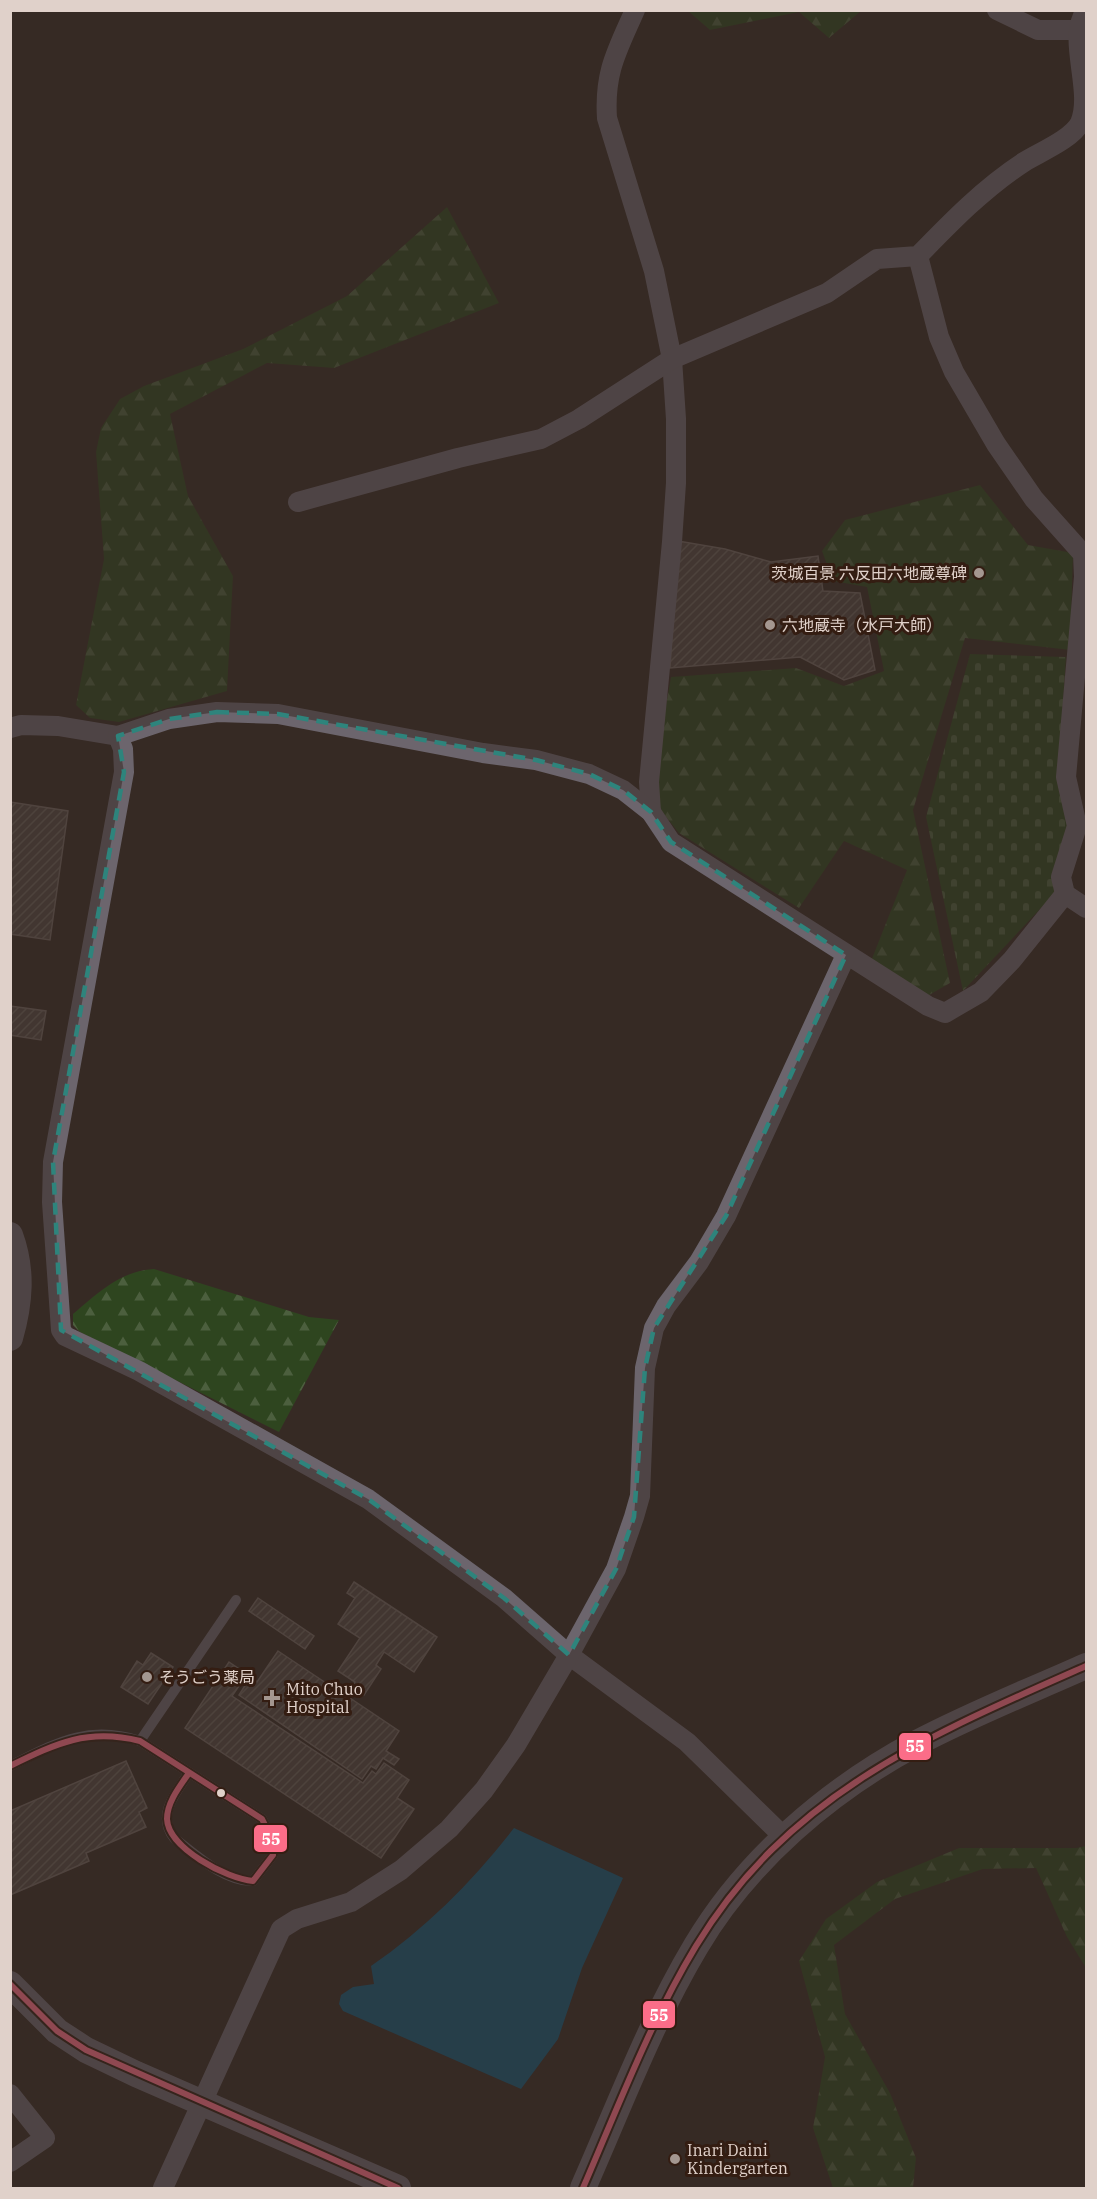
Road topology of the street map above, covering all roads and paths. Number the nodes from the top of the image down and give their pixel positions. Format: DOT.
graph roads {
  1 [pos="635,10"];
  2 [pos="997,10"];
  3 [pos="1086,11"];
  4 [pos="1080,30"];
  5 [pos="918,256"];
  6 [pos="672,360"];
  7 [pos="298,502"];
  8 [pos="10,729"];
  9 [pos="118,736"];
  10 [pos="651,812"];
  11 [pos="1065,894"];
  12 [pos="1086,908"];
  13 [pos="846,955"];
  14 [pos="10,1235"];
  15 [pos="10,1338"];
  16 [pos="236,1600"];
  17 [pos="569,1655"];
  18 [pos="1086,1666"];
  19 [pos="140,1741"];
  20 [pos="10,1766"];
  21 [pos="189,1773"];
  22 [pos="785,1838"];
  23 [pos="10,1984"];
  24 [pos="10,2094"];
  25 [pos="201,2102"];
  26 [pos="10,2162"];
  27 [pos="388,2186"];
  28 [pos="163,2188"];
  29 [pos="583,2188"];
  1 -- 6 [label="street"];
  2 -- 4 [label="street"];
  3 -- 4 [label="street"];
  4 -- 5 [label="street"];
  5 -- 6 [label="street"];
  5 -- 11 [label="street"];
  6 -- 7 [label="street"];
  6 -- 10 [label="street"];
  8 -- 9 [label="street"];
  9 -- 10 [label="street"];
  9 -- 17 [label="street"];
  10 -- 13 [label="street"];
  11 -- 12 [label="street"];
  11 -- 13 [label="street"];
  13 -- 17 [label="street"];
  14 -- 15 [label="street"];
  16 -- 19 [label="lane"];
  17 -- 22 [label="street"];
  17 -- 25 [label="street"];
  18 -- 22 [label="street"];
  19 -- 20 [label="lane"];
  19 -- 21 [label="lane"];
  21 -- 21 [label="lane"];
  22 -- 29 [label="street"];
  23 -- 25 [label="street"];
  24 -- 26 [label="street"];
  25 -- 27 [label="street"];
  25 -- 28 [label="street"];
}
